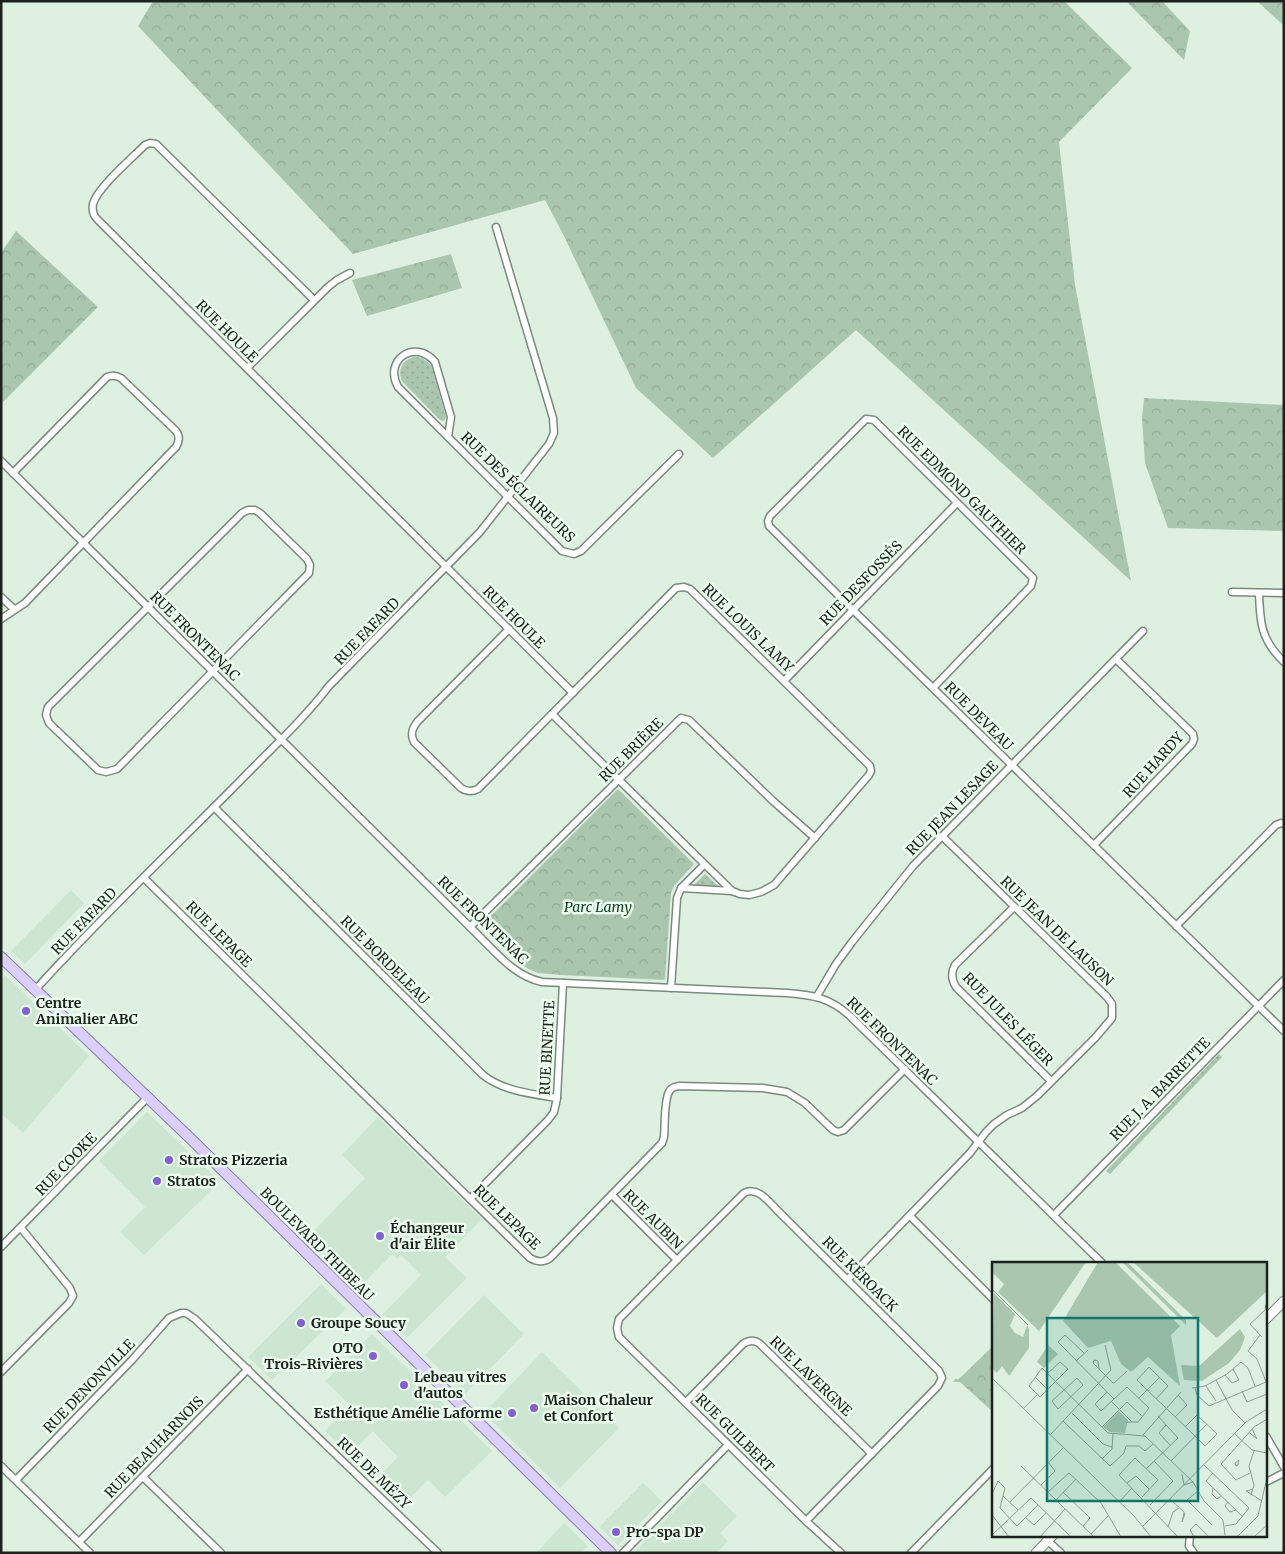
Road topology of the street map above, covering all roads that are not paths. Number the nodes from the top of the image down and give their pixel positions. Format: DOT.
graph roads {
  1 [pos="496,227"];
  2 [pos="350,273"];
  3 [pos="314,300"];
  4 [pos="247,368"];
  5 [pos="448,437"];
  6 [pos="679,454"];
  7 [pos="1,462"];
  8 [pos="13,472"];
  9 [pos="507,497"];
  10 [pos="957,503"];
  11 [pos="768,521"];
  12 [pos="84,543"];
  13 [pos="446,567"];
  14 [pos="1232,592"];
  15 [pos="1259,593"];
  16 [pos="1284,593"];
  17 [pos="1,597"];
  18 [pos="148,607"];
  19 [pos="14,609"];
  20 [pos="853,610"];
  21 [pos="1,619"];
  22 [pos="509,629"];
  23 [pos="1143,631"];
  24 [pos="1116,659"];
  25 [pos="1284,662"];
  26 [pos="213,671"];
  27 [pos="784,681"];
  28 [pos="933,688"];
  29 [pos="573,693"];
  30 [pos="552,714"];
  31 [pos="282,739"];
  32 [pos="1011,765"];
  33 [pos="619,780"];
  34 [pos="214,807"];
  35 [pos="1284,824"];
  36 [pos="942,836"];
  37 [pos="815,838"];
  38 [pos="1094,845"];
  39 [pos="704,864"];
  40 [pos="144,878"];
  41 [pos="681,888"];
  42 [pos="732,891"];
  43 [pos="1014,907"];
  44 [pos="1176,926"];
  45 [pos="470,927"];
  46 [pos="1,957"];
  47 [pos="1284,980"];
  48 [pos="563,983"];
  49 [pos="671,988"];
  50 [pos="36,989"];
  51 [pos="818,996"];
  52 [pos="1258,1006"];
  53 [pos="1284,1031"];
  54 [pos="905,1069"];
  55 [pos="1051,1082"];
  56 [pos="148,1097"];
  57 [pos="557,1098"];
  58 [pos="978,1142"];
  59 [pos="612,1196"];
  60 [pos="470,1199"];
  61 [pos="1054,1215"];
  62 [pos="910,1216"];
  63 [pos="21,1228"];
  64 [pos="1,1248"];
  65 [pos="677,1260"];
  66 [pos="1101,1262"];
  67 [pos="848,1279"];
  68 [pos="992,1298"];
  69 [pos="1284,1302"];
  70 [pos="181,1313"];
  71 [pos="1268,1317"];
  72 [pos="617,1328"];
  73 [pos="248,1369"];
  74 [pos="1,1372"];
  75 [pos="686,1402"];
  76 [pos="1268,1439"];
  77 [pos="728,1445"];
  78 [pos="872,1454"];
  79 [pos="1,1466"];
  80 [pos="1284,1467"];
  81 [pos="992,1470"];
  82 [pos="1284,1473"];
  83 [pos="143,1477"];
  84 [pos="16,1480"];
  85 [pos="1268,1481"];
  86 [pos="806,1521"];
  87 [pos="1190,1536"];
  88 [pos="1051,1538"];
  89 [pos="79,1542"];
  90 [pos="90,1553"];
  91 [pos="221,1553"];
  92 [pos="438,1553"];
  93 [pos="611,1553"];
  94 [pos="623,1553"];
  95 [pos="841,1553"];
  96 [pos="911,1553"];
  97 [pos="1036,1553"];
  98 [pos="1061,1553"];
  99 [pos="1194,1553"];
  1 -- 9 [label="street, RUE FAFARD"];
  2 -- 3 [label="street"];
  3 -- 4 [label="street"];
  3 -- 4 [label="street, RUE HOULE"];
  4 -- 13 [label="street, RUE HOULE"];
  5 -- 5 [label="street, RUE DES ÉCLAIREURS"];
  5 -- 9 [label="street, RUE DES ÉCLAIREURS"];
  6 -- 9 [label="street, RUE DES ÉCLAIREURS"];
  7 -- 8 [label="street, RUE FRONTENAC"];
  8 -- 12 [label="street, RUE FRONTENAC"];
  8 -- 12 [label="street"];
  9 -- 13 [label="street, RUE FAFARD"];
  10 -- 11 [label="street, RUE EDMOND GAUTHIER"];
  10 -- 20 [label="street, RUE DESFOSSÉS"];
  10 -- 28 [label="street, RUE EDMOND GAUTHIER"];
  11 -- 20 [label="street, RUE DEVEAU"];
  12 -- 18 [label="street, RUE FRONTENAC"];
  12 -- 19 [label="street"];
  13 -- 22 [label="street, RUE HOULE"];
  13 -- 31 [label="street, RUE FAFARD"];
  14 -- 15 [label="street"];
  15 -- 16 [label="street"];
  15 -- 25 [label="street"];
  17 -- 19 [label="street"];
  18 -- 26 [label="street, RUE FRONTENAC"];
  18 -- 26 [label="street"];
  18 -- 26 [label="street"];
  19 -- 21 [label="street"];
  20 -- 27 [label="street, RUE DESFOSSÉS"];
  20 -- 28 [label="street, RUE DEVEAU"];
  22 -- 29 [label="street, RUE HOULE"];
  22 -- 30 [label="street, RUE LOUIS LAMY"];
  23 -- 24 [label="street, RUE JEAN LESAGE"];
  24 -- 32 [label="street, RUE JEAN LESAGE"];
  24 -- 38 [label="street, RUE HARDY"];
  26 -- 31 [label="street, RUE FRONTENAC"];
  27 -- 29 [label="street, RUE LOUIS LAMY"];
  27 -- 37 [label="street, RUE LOUIS LAMY"];
  28 -- 32 [label="street, RUE DEVEAU"];
  29 -- 30 [label="street, RUE LOUIS LAMY"];
  30 -- 33 [label="street"];
  31 -- 34 [label="street, RUE FAFARD"];
  31 -- 45 [label="street, RUE FRONTENAC"];
  32 -- 36 [label="street, RUE JEAN LESAGE"];
  32 -- 38 [label="street, RUE DEVEAU"];
  33 -- 37 [label="street, RUE BRIÈRE"];
  33 -- 39 [label="street"];
  33 -- 45 [label="street, RUE BRIÈRE"];
  34 -- 40 [label="street, RUE FAFARD"];
  34 -- 57 [label="street, RUE BORDELEAU"];
  35 -- 44 [label="street"];
  36 -- 43 [label="street, RUE JEAN DE LAUSON"];
  36 -- 51 [label="street, RUE JEAN LESAGE"];
  37 -- 42 [label="street, RUE LOUIS LAMY"];
  38 -- 44 [label="street, RUE DEVEAU"];
  39 -- 41 [label="street"];
  39 -- 42 [label="street"];
  40 -- 50 [label="street, RUE FAFARD"];
  40 -- 60 [label="street, RUE LEPAGE"];
  41 -- 42 [label="street, RUE LOUIS LAMY"];
  41 -- 49 [label="street"];
  43 -- 55 [label="street, RUE JEAN DE LAUSON"];
  43 -- 55 [label="street, RUE JULES LÉGER"];
  44 -- 52 [label="street, RUE DEVEAU"];
  45 -- 48 [label="street, RUE FRONTENAC"];
  46 -- 50 [label="main road, BOULEVARD THIBEAU"];
  47 -- 52 [label="street, RUE J. A. BARRETTE"];
  48 -- 49 [label="street, RUE FRONTENAC"];
  48 -- 57 [label="street, RUE BINETTE"];
  49 -- 51 [label="street, RUE FRONTENAC"];
  50 -- 56 [label="main road, BOULEVARD THIBEAU"];
  51 -- 54 [label="street, RUE FRONTENAC"];
  52 -- 53 [label="street, RUE DEVEAU"];
  52 -- 61 [label="street, RUE J. A. BARRETTE"];
  54 -- 58 [label="street, RUE FRONTENAC"];
  54 -- 59 [label="street, RUE LEPAGE"];
  55 -- 58 [label="street, RUE JEAN DE LAUSON"];
  56 -- 63 [label="street, RUE COOKE"];
  56 -- 93 [label="main road, BOULEVARD THIBEAU"];
  57 -- 60 [label="street, RUE BINETTE"];
  58 -- 61 [label="street, RUE FRONTENAC"];
  58 -- 62 [label="street, RUE JEAN DE LAUSON"];
  59 -- 60 [label="street, RUE LEPAGE"];
  59 -- 65 [label="street, RUE AUBIN"];
  61 -- 66 [label="street, RUE FRONTENAC"];
  62 -- 67 [label="street, RUE JEAN DE LAUSON"];
  62 -- 68 [label="street"];
  63 -- 64 [label="street, RUE COOKE"];
  63 -- 74 [label="street"];
  65 -- 67 [label="street, RUE KÉROACK"];
  65 -- 72 [label="street, RUE KÉROACK"];
  67 -- 78 [label="street, RUE KÉROACK"];
  69 -- 71 [label="main road"];
  70 -- 73 [label="street, RUE DE MÉZY"];
  70 -- 84 [label="street, RUE DENONVILLE"];
  72 -- 75 [label="street, RUE GUILBERT"];
  73 -- 83 [label="street, RUE BEAUHARNOIS"];
  73 -- 92 [label="street, RUE DE MÉZY"];
  75 -- 77 [label="street, RUE GUILBERT"];
  75 -- 78 [label="street, RUE LAVERGNE"];
  76 -- 80 [label="street"];
  77 -- 86 [label="street, RUE GUILBERT"];
  77 -- 94 [label="street"];
  78 -- 86 [label="street, RUE KÉROACK"];
  79 -- 84 [label="street"];
  81 -- 96 [label="street"];
  82 -- 85 [label="street"];
  83 -- 89 [label="street, RUE BEAUHARNOIS"];
  83 -- 91 [label="street"];
  84 -- 89 [label="street"];
  86 -- 95 [label="street, RUE GUILBERT"];
  87 -- 99 [label="street"];
  88 -- 97 [label="main road"];
  88 -- 98 [label="street"];
  89 -- 90 [label="street"];
}
